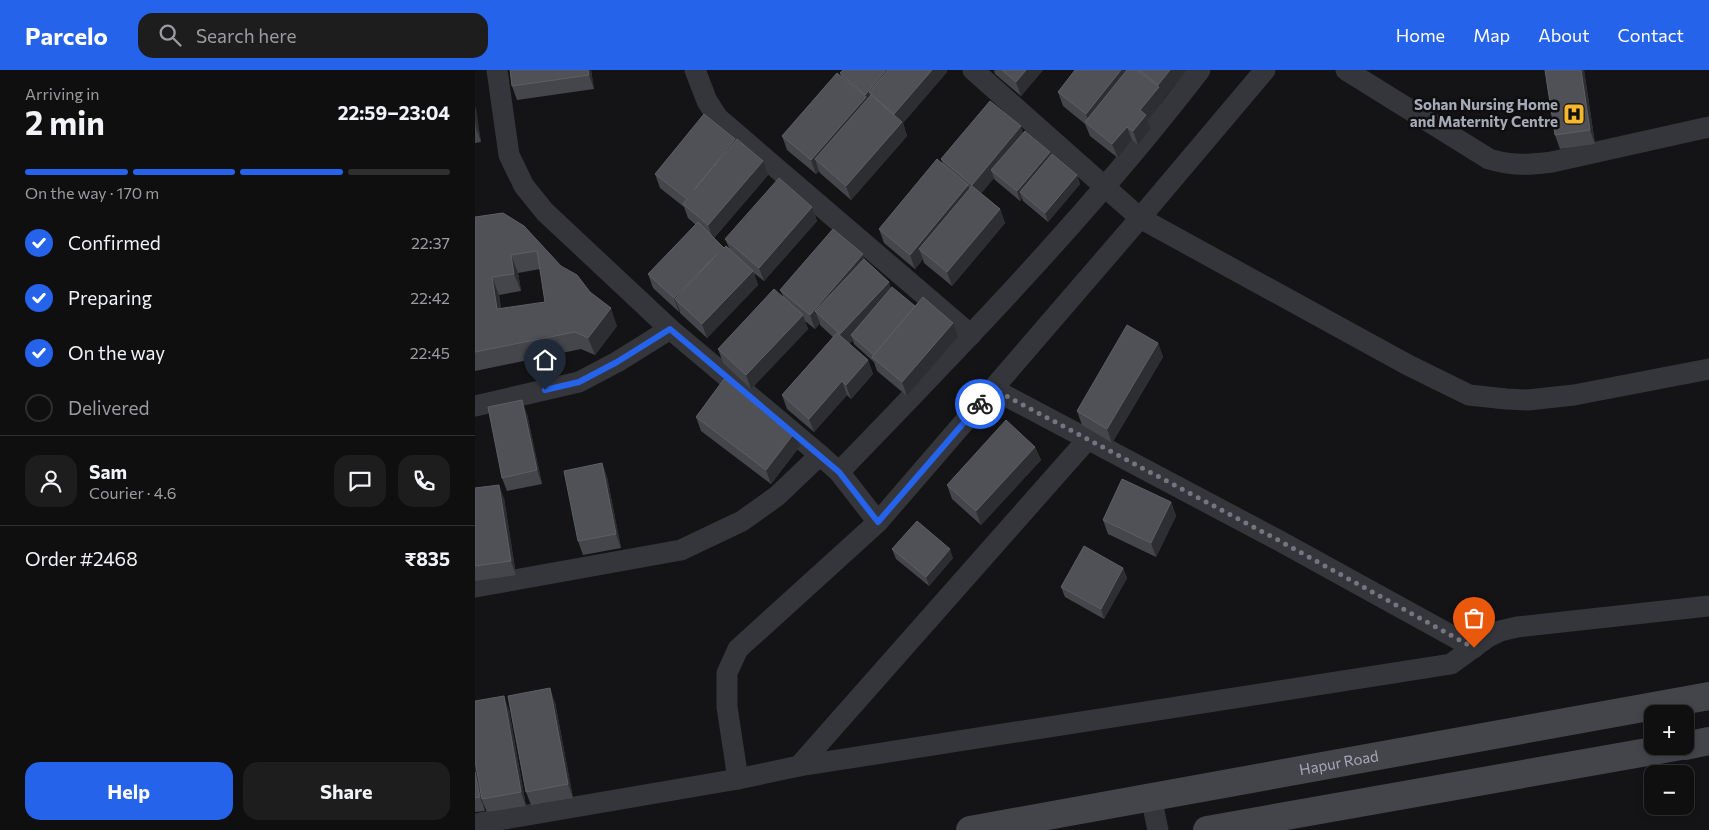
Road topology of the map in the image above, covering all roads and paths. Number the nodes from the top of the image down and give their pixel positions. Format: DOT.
graph roads {
  1 [pos="497,70"];
  2 [pos="695,70"];
  3 [pos="973,70"];
  4 [pos="1200,70"];
  5 [pos="1265,70"];
  6 [pos="1346,70"];
  7 [pos="1709,127"];
  8 [pos="1104,187"];
  9 [pos="1140,218"];
  10 [pos="670,329"];
  11 [pos="971,335"];
  12 [pos="1709,369"];
  13 [pos="993,389"];
  14 [pos="475,406"];
  15 [pos="1087,440"];
  16 [pos="820,455"];
  17 [pos="839,472"];
  18 [pos="878,522"];
  19 [pos="475,587"];
  20 [pos="1709,606"];
  21 [pos="1474,648"];
  22 [pos="1709,696"];
  23 [pos="1709,741"];
  24 [pos="1694,744"];
  25 [pos="1644,753"];
  26 [pos="799,766"];
  27 [pos="738,779"];
  28 [pos="1151,797"];
  29 [pos="475,824"];
  30 [pos="970,830"];
  31 [pos="1158,830"];
  32 [pos="1207,830"];
  1 -- 10 [label="street"];
  2 -- 11 [label="street"];
  3 -- 8 [label="street"];
  4 -- 8 [label="street"];
  5 -- 9 [label="street"];
  6 -- 7 [label="street"];
  8 -- 9 [label="street"];
  8 -- 11 [label="street"];
  9 -- 12 [label="street"];
  9 -- 13 [label="street"];
  10 -- 14 [label="street"];
  10 -- 16 [label="street"];
  11 -- 17 [label="street"];
  13 -- 15 [label="street"];
  13 -- 18 [label="street"];
  15 -- 21 [label="street"];
  15 -- 26 [label="street"];
  16 -- 17 [label="street"];
  16 -- 19 [label="street"];
  17 -- 18 [label="street"];
  18 -- 27 [label="street"];
  20 -- 21 [label="street"];
  21 -- 26 [label="street"];
  22 -- 28 [label="main road, Hapur Road"];
  23 -- 24 [label="main road"];
  25 -- 32 [label="main road"];
  26 -- 27 [label="street"];
  27 -- 29 [label="street"];
  28 -- 30 [label="main road, Hapur Road"];
  28 -- 31 [label="street"];
}
